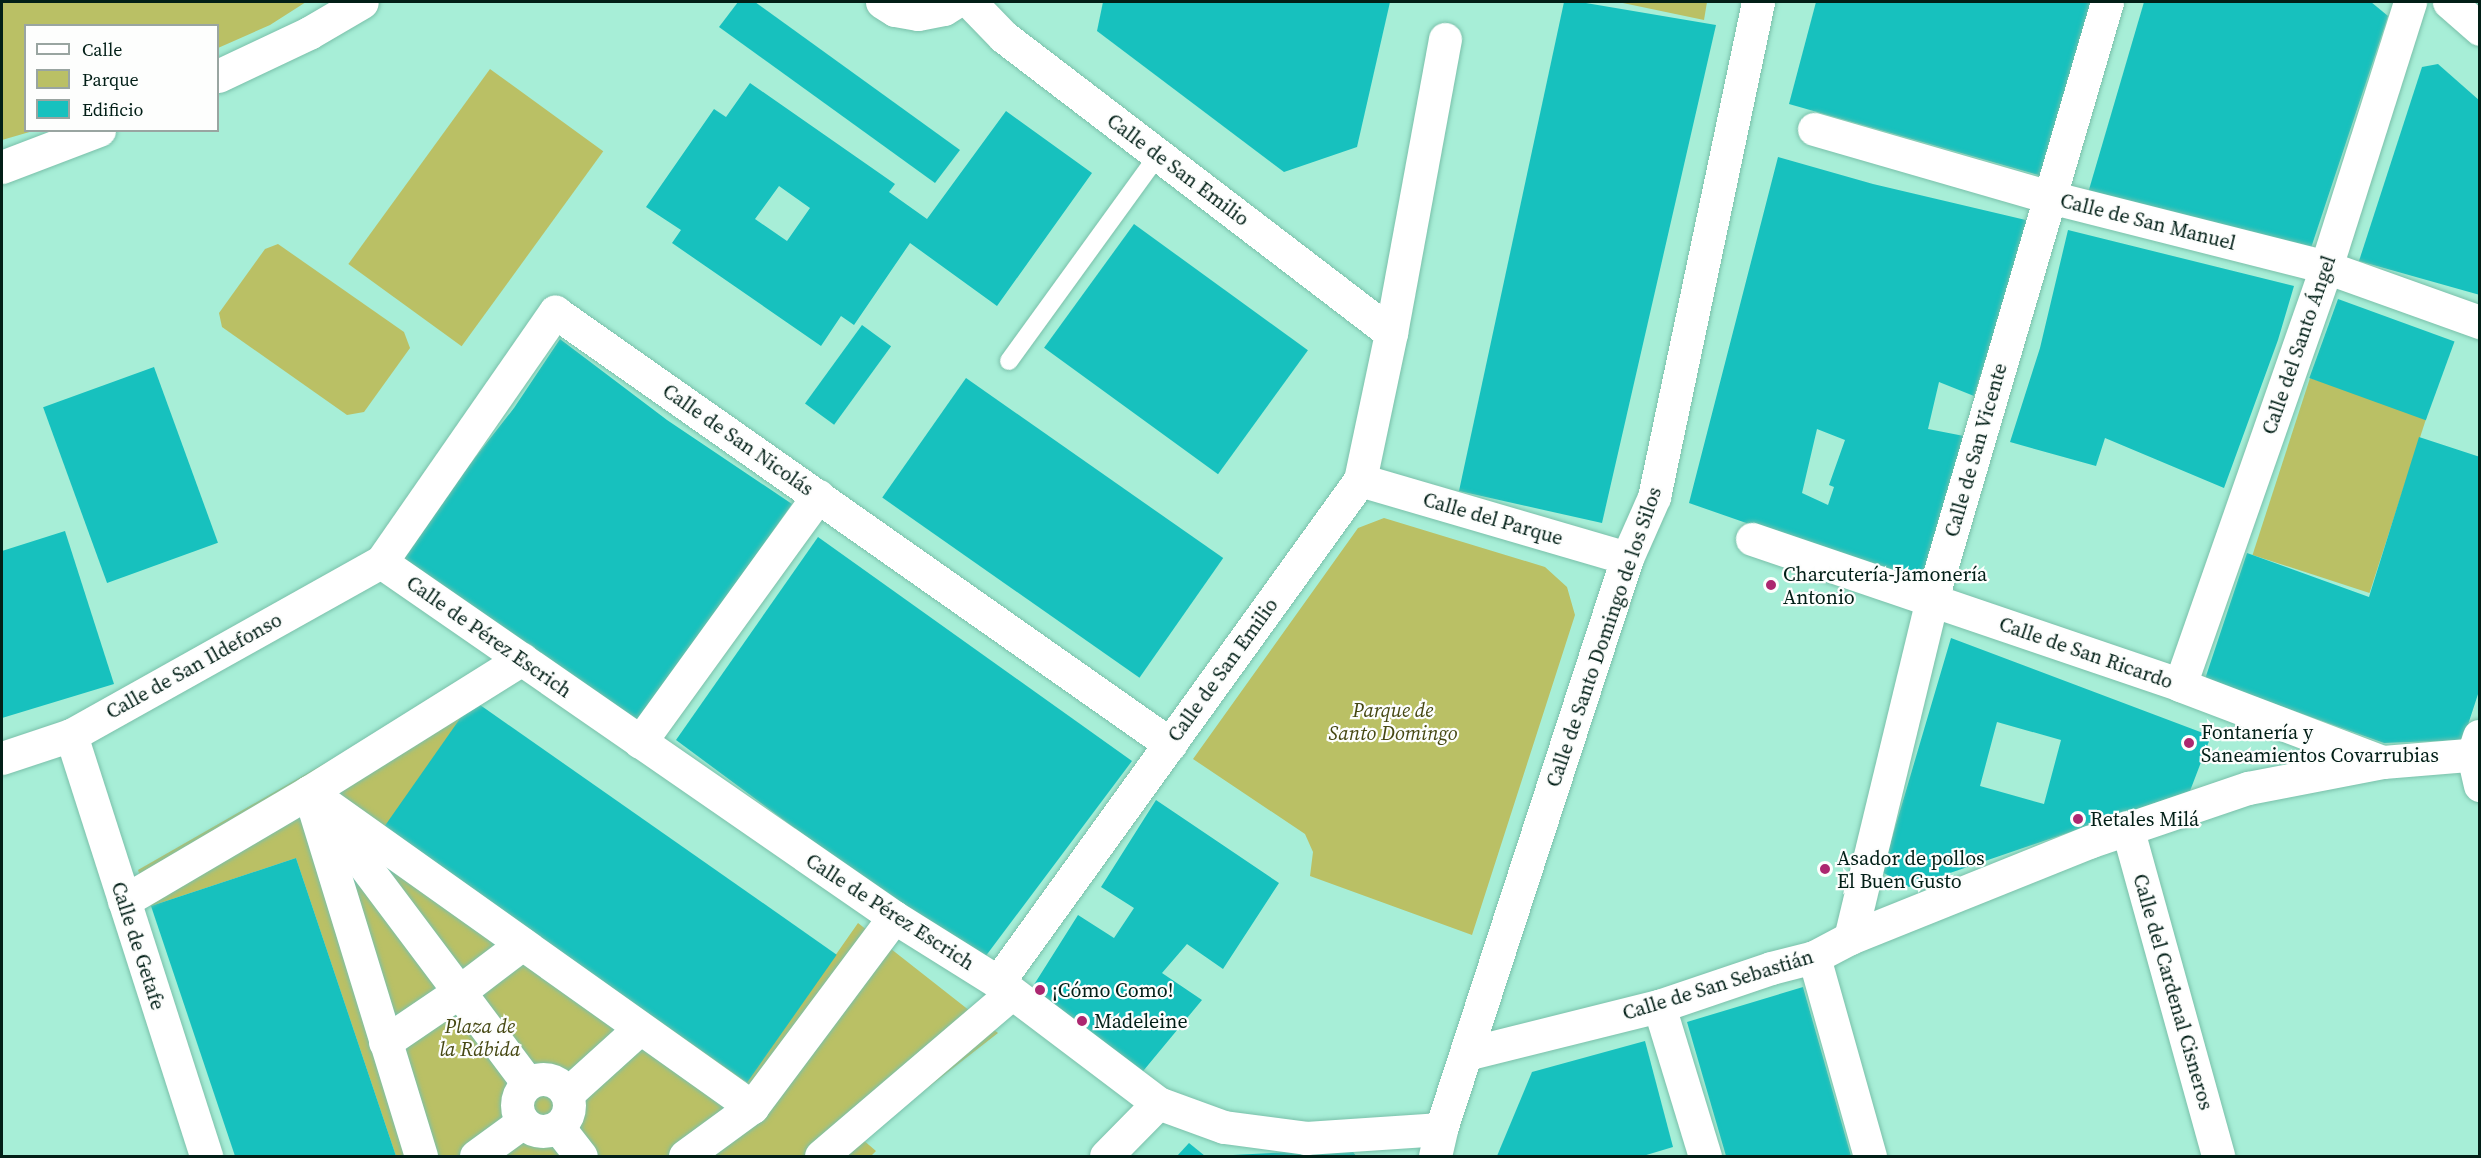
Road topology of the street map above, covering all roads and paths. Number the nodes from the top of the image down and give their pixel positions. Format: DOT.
graph roads {
  1 [pos="362,2"];
  2 [pos="882,2"];
  3 [pos="955,2"];
  4 [pos="970,2"];
  5 [pos="1758,2"];
  6 [pos="2107,2"];
  7 [pos="2410,2"];
  8 [pos="2449,2"];
  9 [pos="2480,29"];
  10 [pos="1445,39"];
  11 [pos="219,76"];
  12 [pos="1814,129"];
  13 [pos="94,132"];
  14 [pos="1158,155"];
  15 [pos="2,168"];
  16 [pos="2050,197"];
  17 [pos="2326,267"];
  18 [pos="2480,322"];
  19 [pos="1391,333"];
  20 [pos="1009,361"];
  21 [pos="1360,480"];
  22 [pos="818,496"];
  23 [pos="1752,539"];
  24 [pos="1627,558"];
  25 [pos="381,562"];
  26 [pos="1932,599"];
  27 [pos="522,659"];
  28 [pos="2180,685"];
  29 [pos="71,735"];
  30 [pos="640,742"];
  31 [pos="1170,744"];
  32 [pos="2478,757"];
  33 [pos="2,758"];
  34 [pos="2383,762"];
  35 [pos="309,792"];
  36 [pos="2127,828"];
  37 [pos="124,901"];
  38 [pos="894,917"];
  39 [pos="1851,938"];
  40 [pos="522,944"];
  41 [pos="1814,957"];
  42 [pos="1005,988"];
  43 [pos="460,991"];
  44 [pos="1659,1006"];
  45 [pos="640,1028"];
  46 [pos="386,1042"];
  47 [pos="1466,1054"];
  48 [pos="528,1083"];
  49 [pos="567,1094"];
  50 [pos="1158,1103"];
  51 [pos="752,1107"];
  52 [pos="523,1122"];
  53 [pos="558,1127"];
  54 [pos="1438,1143"];
  55 [pos="206,1156"];
  56 [pos="421,1156"];
  57 [pos="476,1156"];
  58 [pos="581,1156"];
  59 [pos="686,1156"];
  60 [pos="821,1156"];
  61 [pos="1106,1156"];
  62 [pos="1705,1156"];
  63 [pos="1870,1156"];
  64 [pos="2218,1156"];
  1 -- 11 [label="street"];
  2 -- 3 [label="street"];
  4 -- 14 [label="street, Calle de San Emilio"];
  5 -- 24 [label="street, Calle de Santo Domingo de los Silos"];
  6 -- 16 [label="street, Calle de San Vicente"];
  7 -- 17 [label="street, Calle del Santo Ángel"];
  8 -- 9 [label="street"];
  10 -- 19 [label="street, Calle de San Emilio"];
  12 -- 16 [label="street, Calle de San Manuel"];
  13 -- 15 [label="street"];
  14 -- 19 [label="street, Calle de San Emilio"];
  14 -- 20 [label="lane"];
  16 -- 17 [label="street, Calle de San Manuel"];
  16 -- 26 [label="street, Calle de San Vicente"];
  17 -- 18 [label="street, Calle de San Manuel"];
  17 -- 28 [label="street, Calle del Santo Ángel"];
  19 -- 21 [label="street, Calle de San Emilio"];
  21 -- 24 [label="street, Calle del Parque"];
  21 -- 31 [label="street, Calle de San Emilio"];
  22 -- 25 [label="street, Calle de San Nicolás"];
  22 -- 30 [label="street"];
  22 -- 31 [label="street, Calle de San Nicolás"];
  23 -- 26 [label="street, Calle de San Ricardo"];
  24 -- 47 [label="street, Calle de Santo Domingo de los Silos"];
  25 -- 27 [label="street, Calle de Pérez Escrich"];
  25 -- 29 [label="street, Calle de San Ildefonso"];
  26 -- 28 [label="street, Calle de San Ricardo"];
  26 -- 39 [label="street, Calle de San Vicente"];
  27 -- 30 [label="street, Calle de Pérez Escrich"];
  27 -- 35 [label="street"];
  28 -- 34 [label="street, Calle de San Ricardo"];
  29 -- 33 [label="street, Calle de San Ildefonso"];
  29 -- 37 [label="street, Calle de Getafe"];
  30 -- 38 [label="street, Calle de Pérez Escrich"];
  31 -- 42 [label="street, Calle de San Emilio"];
  32 -- 34 [label="street, Calle de San Sebastián"];
  34 -- 36 [label="street, Calle de San Sebastián"];
  35 -- 37 [label="street"];
  35 -- 40 [label="street"];
  35 -- 43 [label="street"];
  35 -- 46 [label="street"];
  36 -- 39 [label="street, Calle de San Sebastián"];
  36 -- 64 [label="street, Calle del Cardenal Cisneros"];
  37 -- 55 [label="street, Calle de Getafe"];
  38 -- 42 [label="street, Calle de Pérez Escrich"];
  38 -- 51 [label="street"];
  39 -- 41 [label="street, Calle de San Sebastián"];
  40 -- 43 [label="street"];
  40 -- 45 [label="street"];
  41 -- 44 [label="street, Calle de San Sebastián"];
  41 -- 63 [label="street"];
  42 -- 50 [label="street, Calle de Pérez Escrich"];
  42 -- 60 [label="street, Calle de San Emilio"];
  43 -- 46 [label="street"];
  43 -- 48 [label="street"];
  44 -- 47 [label="street, Calle de San Sebastián"];
  44 -- 62 [label="street"];
  45 -- 49 [label="street"];
  45 -- 51 [label="street"];
  46 -- 56 [label="street"];
  47 -- 54 [label="street, Calle de Santo Domingo de los Silos"];
  48 -- 49 [label="street"];
  48 -- 52 [label="street"];
  49 -- 53 [label="street"];
  50 -- 54 [label="street, Calle de Pérez Escrich"];
  50 -- 61 [label="street"];
  51 -- 59 [label="street"];
  52 -- 53 [label="street"];
  52 -- 57 [label="street"];
  53 -- 58 [label="street"];
}
